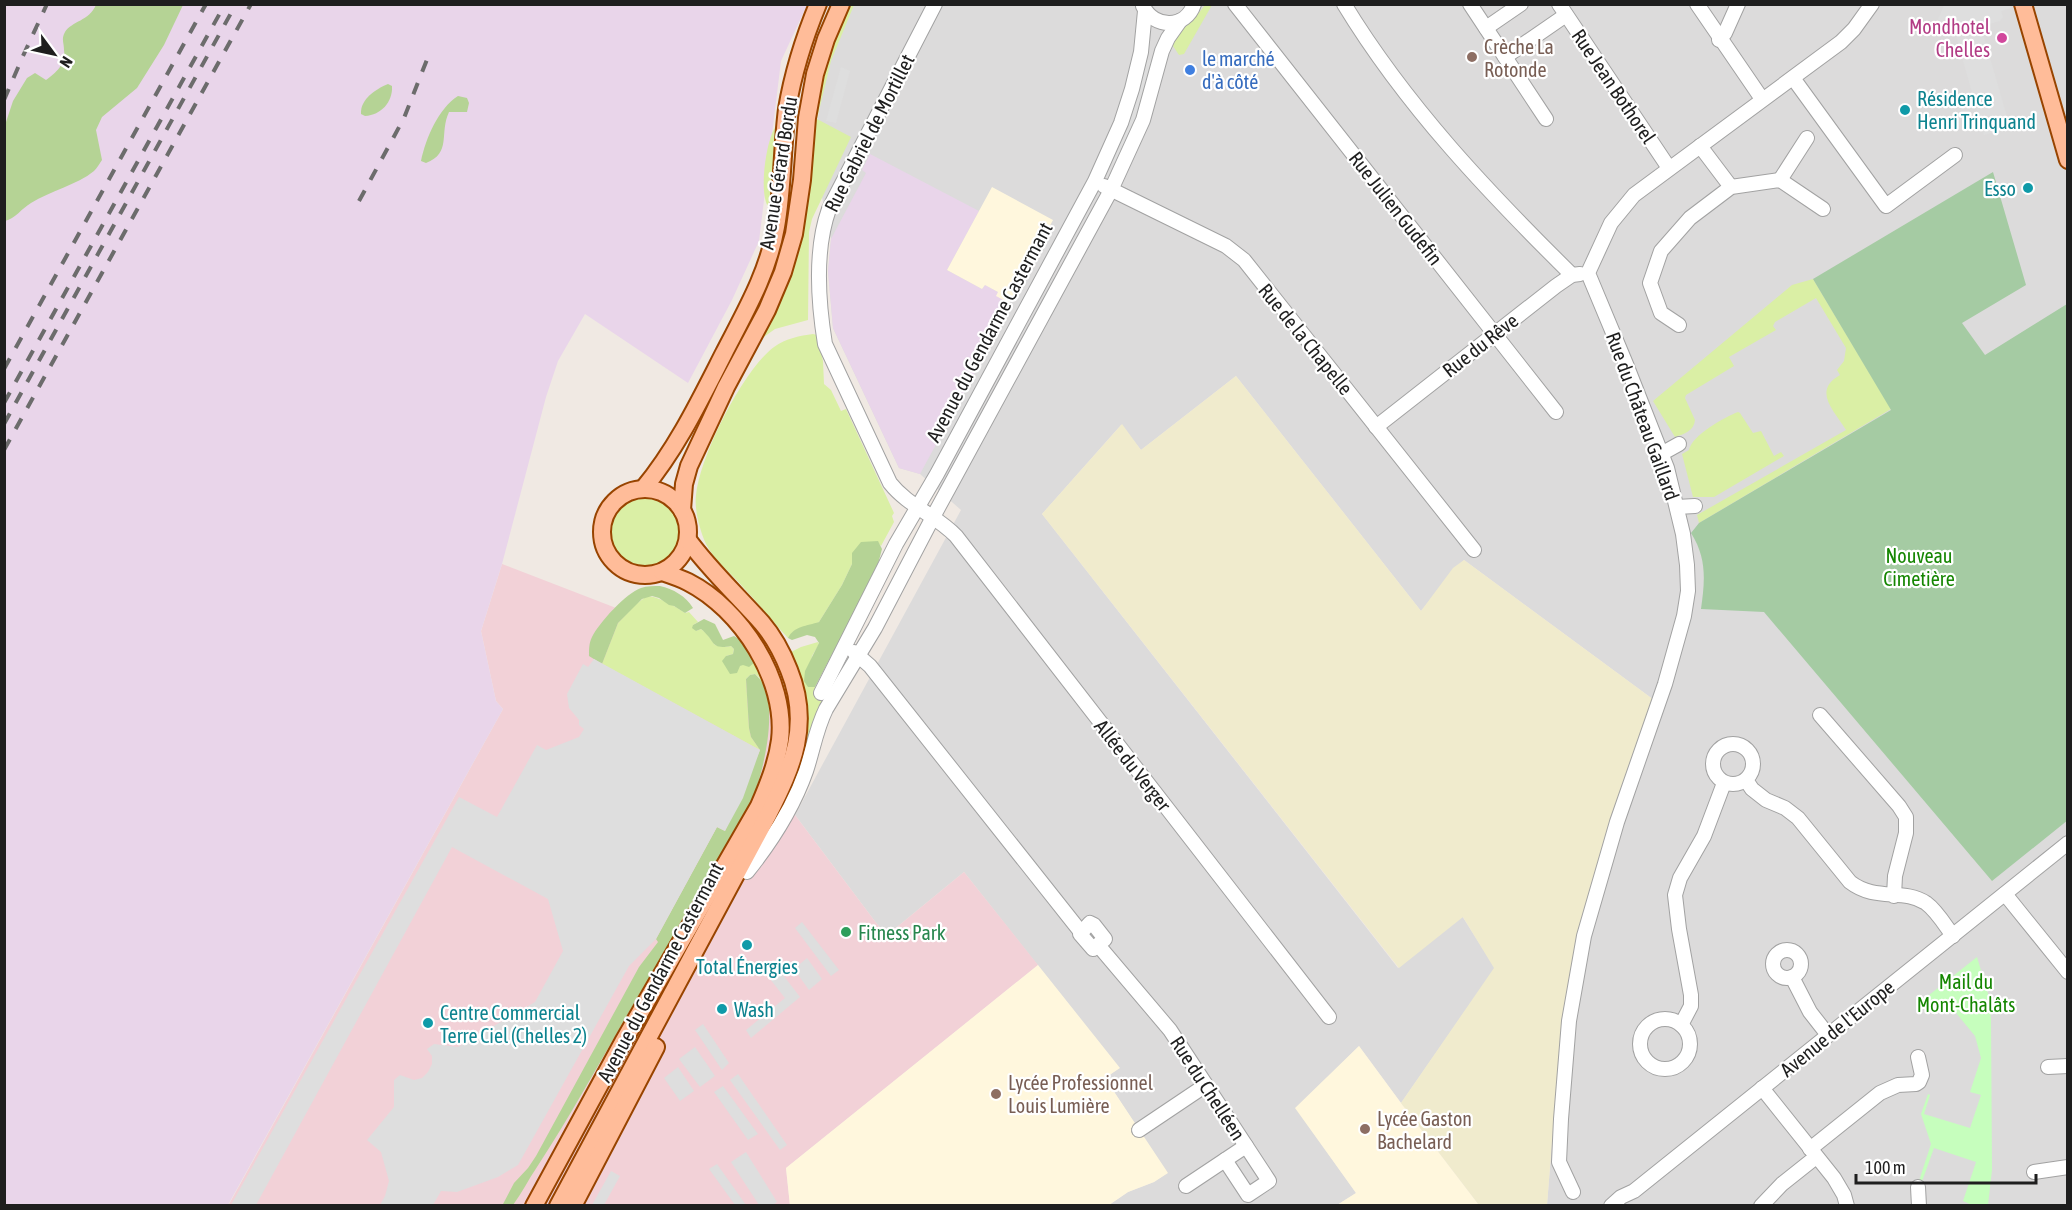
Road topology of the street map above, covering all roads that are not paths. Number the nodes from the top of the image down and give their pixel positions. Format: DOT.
graph roads {
  1 [pos="841,4"];
  2 [pos="935,4"];
  3 [pos="1194,4"];
  4 [pos="1235,4"];
  5 [pos="1344,4"];
  6 [pos="1470,4"];
  7 [pos="1521,4"];
  8 [pos="1697,4"];
  9 [pos="1738,4"];
  10 [pos="1872,4"];
  11 [pos="2023,4"];
  12 [pos="2030,4"];
  13 [pos="816,8"];
  14 [pos="1144,8"];
  15 [pos="1562,10"];
  16 [pos="1180,21"];
  17 [pos="1486,28"];
  18 [pos="1719,40"];
  19 [pos="1505,57"];
  20 [pos="1793,78"];
  21 [pos="1762,99"];
  22 [pos="1546,119"];
  23 [pos="1807,138"];
  24 [pos="2067,140"];
  25 [pos="1700,146"];
  26 [pos="1955,155"];
  27 [pos="2067,160"];
  28 [pos="1669,168"];
  29 [pos="1780,180"];
  30 [pos="1095,181"];
  31 [pos="1731,187"];
  32 [pos="1111,190"];
  33 [pos="1823,210"];
  34 [pos="1588,273"];
  35 [pos="1572,275"];
  36 [pos="1679,325"];
  37 [pos="1495,333"];
  38 [pos="1556,412"];
  39 [pos="967,419"];
  40 [pos="1376,427"];
  41 [pos="1679,444"];
  42 [pos="1661,454"];
  43 [pos="643,489"];
  44 [pos="1695,506"];
  45 [pos="917,507"];
  46 [pos="1677,507"];
  47 [pos="682,510"];
  48 [pos="933,517"];
  49 [pos="688,540"];
  50 [pos="1474,550"];
  51 [pos="662,572"];
  52 [pos="853,655"];
  53 [pos="821,693"];
  54 [pos="1820,715"];
  55 [pos="794,756"];
  56 [pos="1746,780"];
  57 [pos="1724,783"];
  58 [pos="2067,843"];
  59 [pos="731,856"];
  60 [pos="747,872"];
  61 [pos="2005,894"];
  62 [pos="1894,896"];
  63 [pos="1953,936"];
  64 [pos="2067,969"];
  65 [pos="1792,977"];
  66 [pos="1329,1017"];
  67 [pos="1681,1025"];
  68 [pos="1828,1035"];
  69 [pos="1918,1057"];
  70 [pos="2067,1066"];
  71 [pos="2048,1067"];
  72 [pos="1206,1085"];
  73 [pos="1762,1088"];
  74 [pos="1139,1130"];
  75 [pos="1246,1146"];
  76 [pos="1813,1153"];
  77 [pos="1224,1160"];
  78 [pos="2067,1167"];
  79 [pos="2034,1172"];
  80 [pos="1186,1186"];
  81 [pos="1918,1187"];
  82 [pos="1634,1191"];
  83 [pos="1573,1192"];
  84 [pos="534,1206"];
  85 [pos="548,1206"];
  86 [pos="558,1206"];
  87 [pos="573,1206"];
  88 [pos="1611,1206"];
  89 [pos="1624,1206"];
  90 [pos="1761,1206"];
  91 [pos="1847,1206"];
  92 [pos="1918,1206"];
  1 -- 47 [label="main road, Avenue Gérard Bordu"];
  2 -- 45 [label="street, Rue Gabriel de Mortillet"];
  3 -- 16 [label="street"];
  4 -- 37 [label="street, Rue Julien Gudefin"];
  5 -- 35 [label="street"];
  6 -- 17 [label="street"];
  7 -- 17 [label="street"];
  8 -- 18 [label="street"];
  9 -- 18 [label="street"];
  10 -- 20 [label="street"];
  11 -- 27 [label="main road"];
  12 -- 24 [label="main road"];
  13 -- 43 [label="main road, Avenue Gérard Bordu"];
  14 -- 16 [label="street"];
  14 -- 30 [label="street, Avenue du Gendarme Castermant"];
  15 -- 19 [label="street"];
  15 -- 28 [label="street, Rue Jean Bothorel"];
  16 -- 32 [label="street"];
  17 -- 19 [label="street"];
  18 -- 21 [label="street"];
  19 -- 22 [label="street"];
  20 -- 21 [label="street"];
  20 -- 26 [label="street"];
  21 -- 25 [label="street"];
  23 -- 29 [label="street"];
  25 -- 28 [label="street"];
  25 -- 31 [label="street"];
  28 -- 34 [label="street"];
  29 -- 31 [label="street"];
  29 -- 33 [label="street"];
  30 -- 32 [label="street, Rue de la Chapelle"];
  30 -- 39 [label="street, Avenue du Gendarme Castermant"];
  31 -- 36 [label="street"];
  32 -- 40 [label="street, Rue de la Chapelle"];
  32 -- 48 [label="street, Avenue du Gendarme Castermant"];
  34 -- 35 [label="street, Rue du Rêve"];
  34 -- 42 [label="street, Rue du Château Gaillard"];
  35 -- 37 [label="street, Rue du Rêve"];
  37 -- 38 [label="street, Rue Julien Gudefin"];
  37 -- 40 [label="street, Rue du Rêve"];
  39 -- 45 [label="street, Avenue du Gendarme Castermant"];
  39 -- 48 [label="street"];
  40 -- 50 [label="street, Rue de la Chapelle"];
  41 -- 42 [label="street"];
  42 -- 46 [label="street, Rue du Château Gaillard"];
  43 -- 47 [label="main road"];
  43 -- 51 [label="main road, Avenue Gérard Bordu"];
  44 -- 46 [label="street"];
  45 -- 48 [label="street, Rue Gabriel de Mortillet"];
  45 -- 52 [label="street, Avenue du Gendarme Castermant"];
  46 -- 83 [label="street, Rue du Château Gaillard"];
  47 -- 49 [label="main road, Avenue Gérard Bordu"];
  48 -- 52 [label="street, Avenue du Gendarme Castermant"];
  48 -- 66 [label="street, Allée du Verger"];
  49 -- 51 [label="main road"];
  49 -- 55 [label="main road, Avenue Gérard Bordu"];
  51 -- 59 [label="main road, Avenue Gérard Bordu"];
  52 -- 53 [label="street"];
  52 -- 60 [label="street, Avenue du Gendarme Castermant"];
  52 -- 72 [label="street, Rue du Chelléen"];
  54 -- 62 [label="street"];
  55 -- 60 [label="main road"];
  55 -- 86 [label="main road, Avenue du Gendarme Castermant"];
  56 -- 57 [label="street"];
  56 -- 57 [label="street"];
  56 -- 62 [label="street"];
  57 -- 67 [label="street"];
  58 -- 61 [label="street, Avenue de l'Europe"];
  59 -- 84 [label="main road"];
  59 -- 85 [label="main road, Avenue du Gendarme Castermant"];
  60 -- 87 [label="main road"];
  61 -- 63 [label="street, Avenue de l'Europe"];
  61 -- 64 [label="street"];
  62 -- 63 [label="street"];
  63 -- 68 [label="street, Avenue de l'Europe"];
  65 -- 68 [label="street"];
  68 -- 73 [label="street, Avenue de l'Europe"];
  69 -- 76 [label="street"];
  70 -- 71 [label="street"];
  72 -- 74 [label="street"];
  72 -- 75 [label="street, Rue du Chelléen"];
  73 -- 76 [label="street"];
  73 -- 82 [label="street, Avenue de l'Europe"];
  75 -- 77 [label="street"];
  75 -- 77 [label="street, Rue du Chelléen"];
  76 -- 90 [label="street"];
  76 -- 91 [label="street"];
  77 -- 80 [label="street"];
  78 -- 79 [label="street"];
  81 -- 92 [label="street"];
  82 -- 88 [label="street, Avenue de l'Europe"];
  82 -- 89 [label="street, Avenue de l'Europe"];
}
